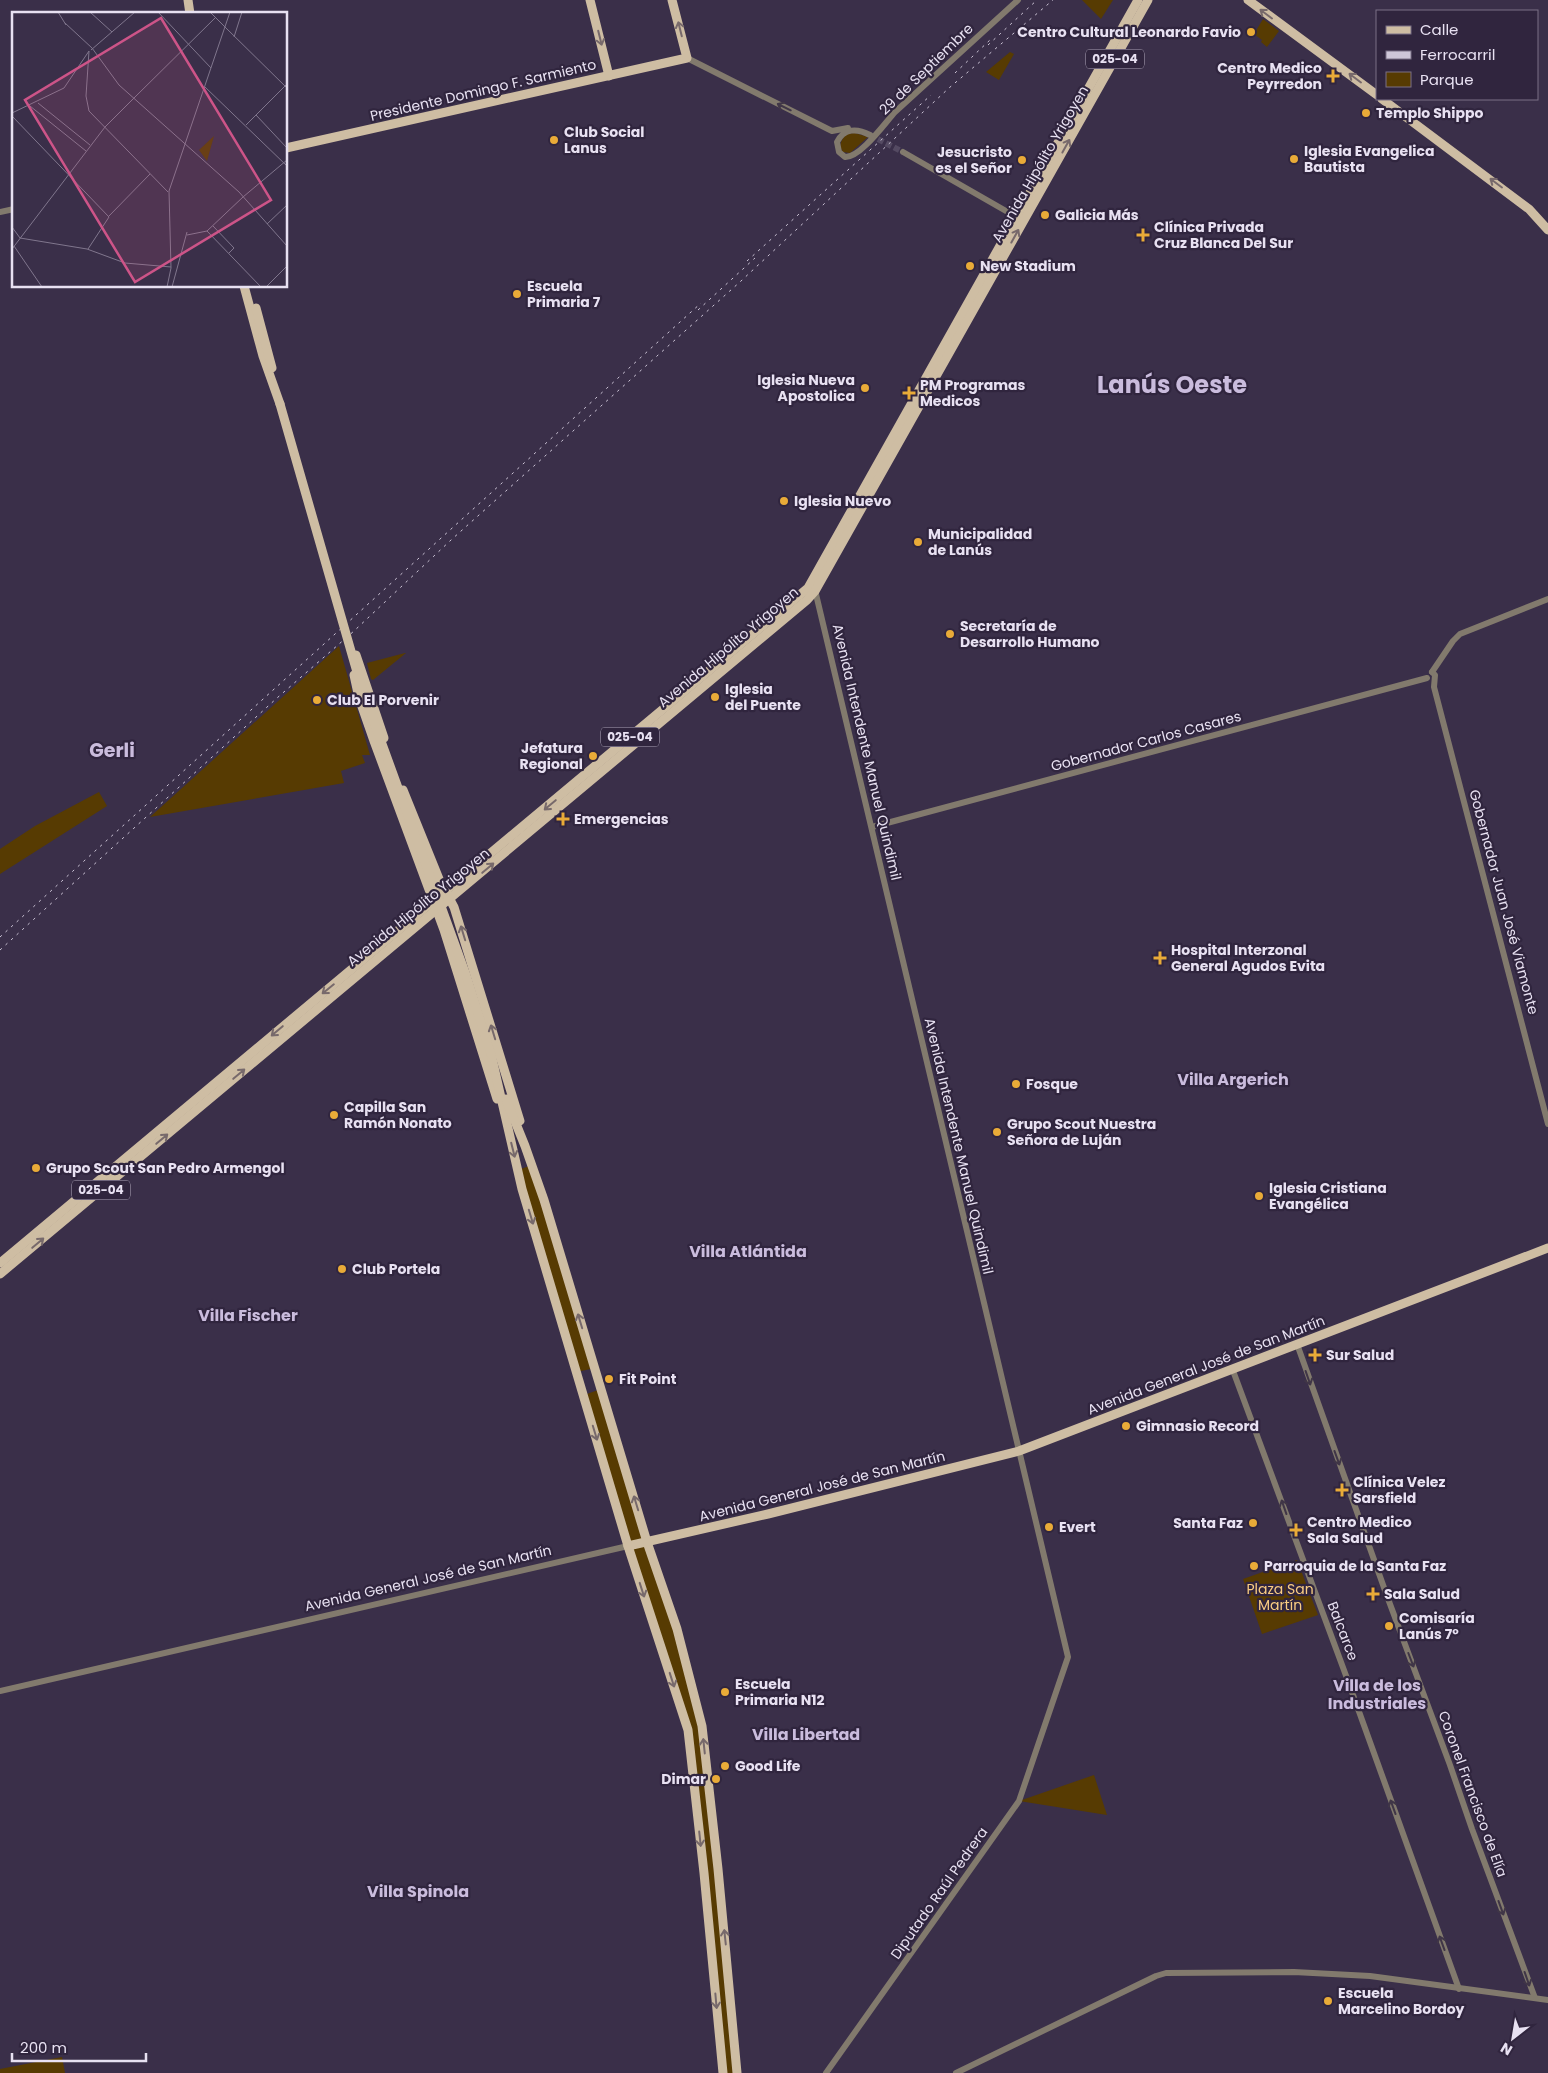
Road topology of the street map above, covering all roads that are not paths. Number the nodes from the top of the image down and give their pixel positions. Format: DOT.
graph roads {
  1 [pos="590,0"];
  2 [pos="672,0"];
  3 [pos="1018,0"];
  4 [pos="1138,0"];
  5 [pos="1148,0"];
  6 [pos="1248,0"];
  7 [pos="686,58"];
  8 [pos="609,76"];
  9 [pos="1376,94"];
  10 [pos="1383,100"];
  11 [pos="288,148"];
  12 [pos="903,152"];
  13 [pos="1020,218"];
  14 [pos="1548,230"];
  15 [pos="245,288"];
  16 [pos="251,288"];
  17 [pos="276,393"];
  18 [pos="813,581"];
  19 [pos="815,591"];
  20 [pos="1548,599"];
  21 [pos="348,637"];
  22 [pos="1431,677"];
  23 [pos="872,828"];
  24 [pos="448,895"];
  25 [pos="435,906"];
  26 [pos="496,1070"];
  27 [pos="1548,1124"];
  28 [pos="508,1130"];
  29 [pos="525,1146"];
  30 [pos="1548,1248"];
  31 [pos="0,1263"];
  32 [pos="0,1274"];
  33 [pos="1296,1344"];
  34 [pos="1232,1368"];
  35 [pos="1019,1451"];
  36 [pos="648,1542"];
  37 [pos="628,1546"];
  38 [pos="0,1691"];
  39 [pos="1049,1715"];
  40 [pos="1459,1988"];
  41 [pos="1535,1998"];
  42 [pos="1548,2000"];
  43 [pos="723,2073"];
  44 [pos="737,2073"];
  45 [pos="826,2073"];
  46 [pos="956,2073"];
  1 -- 8 [label="main road, one-way"];
  7 -- 2 [label="main road, one-way"];
  3 -- 7 [label="street, 29 de Septiembre, one-way"];
  4 -- 13 [label="main road, Avenida Hipólito Yrigoyen / 025-04"];
  13 -- 5 [label="main road, Avenida Hipólito Yrigoyen / 025-04, one-way"];
  9 -- 6 [label="main road, one-way"];
  7 -- 8 [label="main road, Presidente Domingo F. Sarmiento"];
  8 -- 11 [label="main road, Presidente Domingo F. Sarmiento"];
  14 -- 10 [label="main road, one-way"];
  12 -- 13 [label="street"];
  13 -- 18 [label="main road, Avenida Hipólito Yrigoyen / 025-04"];
  19 -- 13 [label="main road, Avenida Hipólito Yrigoyen / 025-04, one-way"];
  15 -- 17 [label="main road"];
  16 -- 17 [label="main road"];
  17 -- 21 [label="main road, bridge"];
  18 -- 19 [label="street, Avenida Intendente Manuel Quindimil"];
  18 -- 24 [label="main road, Avenida Hipólito Yrigoyen / 025-04, one-way"];
  19 -- 23 [label="street, Avenida Intendente Manuel Quindimil"];
  24 -- 19 [label="main road, Avenida Hipólito Yrigoyen / 025-04, one-way"];
  20 -- 22 [label="street"];
  21 -- 24 [label="main road, bridge"];
  21 -- 25 [label="main road, bridge"];
  21 -- 26 [label="main road, bridge"];
  22 -- 23 [label="street, Gobernador Carlos Casares"];
  22 -- 27 [label="street, Gobernador Juan José Viamonte"];
  23 -- 35 [label="street, Avenida Intendente Manuel Quindimil"];
  24 -- 25 [label="main road, Avenida Hipólito Yrigoyen / 025-04"];
  29 -- 24 [label="main road, one-way"];
  25 -- 28 [label="main road"];
  25 -- 31 [label="main road, Avenida Hipólito Yrigoyen / 025-04, one-way"];
  32 -- 25 [label="main road, Avenida Hipólito Yrigoyen / 025-04, one-way"];
  26 -- 28 [label="main road"];
  26 -- 29 [label="main road"];
  28 -- 37 [label="main road, one-way"];
  36 -- 29 [label="main road, one-way"];
  30 -- 33 [label="main road, Avenida General José de San Martín"];
  33 -- 34 [label="main road, Avenida General José de San Martín"];
  33 -- 41 [label="street, Coronel Francisco de Elía, one-way"];
  34 -- 35 [label="main road, Avenida General José de San Martín"];
  40 -- 34 [label="street, Balcarce, one-way"];
  35 -- 36 [label="main road, Avenida General José de San Martín"];
  35 -- 39 [label="street, Avenida Intendente Manuel Quindimil"];
  36 -- 37 [label="main road, Avenida General José de San Martín"];
  44 -- 36 [label="main road, one-way"];
  37 -- 38 [label="street, Avenida General José de San Martín"];
  37 -- 43 [label="main road, one-way"];
  39 -- 45 [label="street, Diputado Raúl Pedrera"];
  40 -- 41 [label="street"];
  40 -- 46 [label="street"];
  41 -- 42 [label="street"];
}
